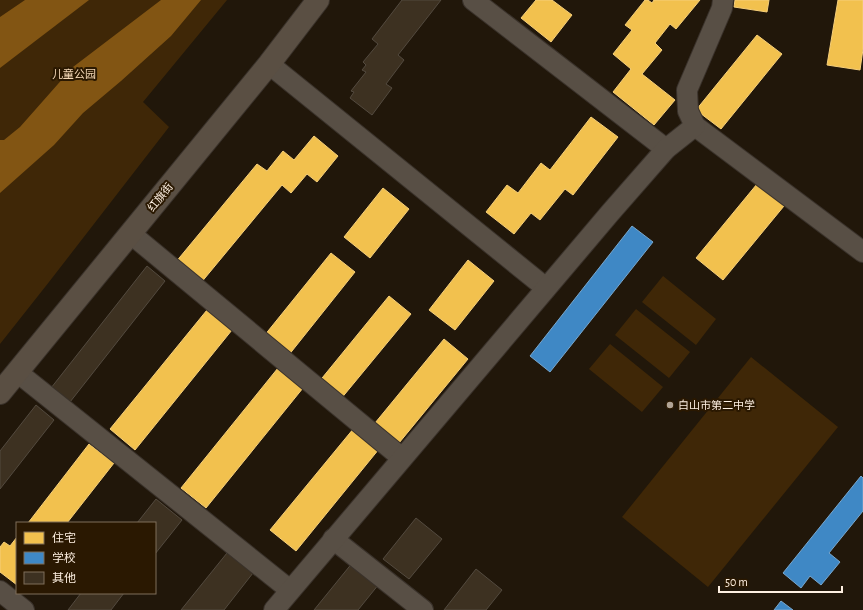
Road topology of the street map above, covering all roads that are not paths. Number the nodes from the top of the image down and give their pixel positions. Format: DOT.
graph roads {
  1 [pos="318,0"];
  2 [pos="473,0"];
  3 [pos="723,0"];
  4 [pos="269,64"];
  5 [pos="695,126"];
  6 [pos="666,149"];
  7 [pos="131,234"];
  8 [pos="863,252"];
  9 [pos="546,288"];
  10 [pos="17,372"];
  11 [pos="0,393"];
  12 [pos="402,458"];
  13 [pos="333,538"];
  14 [pos="290,590"];
  15 [pos="0,591"];
  16 [pos="24,610"];
  17 [pos="274,610"];
  18 [pos="423,610"];
  1 -- 4 [label="main road, 红旗街"];
  2 -- 6 [label="street"];
  3 -- 5 [label="street"];
  4 -- 7 [label="main road, 红旗街"];
  4 -- 9 [label="street"];
  5 -- 6 [label="street"];
  5 -- 8 [label="street"];
  6 -- 9 [label="street"];
  7 -- 10 [label="main road, 红旗街"];
  7 -- 12 [label="street"];
  9 -- 12 [label="street"];
  10 -- 11 [label="main road, 红旗街"];
  10 -- 14 [label="street"];
  12 -- 13 [label="street"];
  13 -- 14 [label="street"];
  13 -- 18 [label="street"];
  14 -- 17 [label="street"];
  15 -- 16 [label="street"];
}
